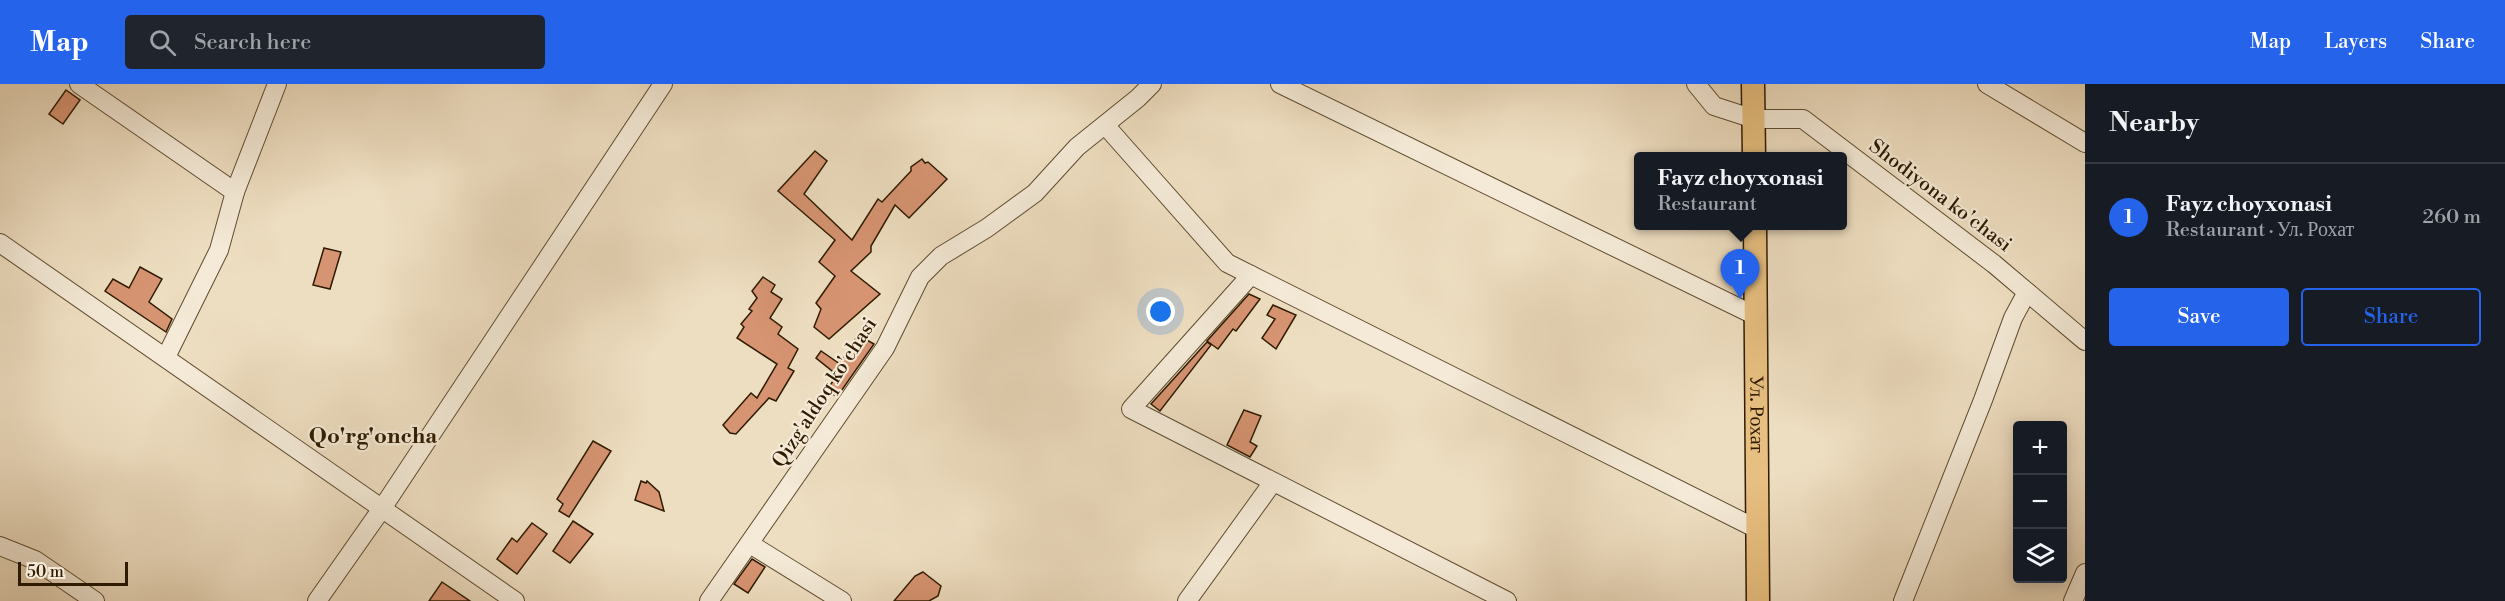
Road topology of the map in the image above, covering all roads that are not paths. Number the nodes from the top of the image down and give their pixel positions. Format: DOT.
graph roads {
  1 [pos="79,84"];
  2 [pos="277,84"];
  3 [pos="663,84"];
  4 [pos="1152,84"];
  5 [pos="1280,84"];
  6 [pos="1696,84"];
  7 [pos="1753,84"];
  8 [pos="1990,85"];
  9 [pos="1754,119"];
  10 [pos="1105,124"];
  11 [pos="2085,143"];
  12 [pos="1754,152"];
  13 [pos="1846,152"];
  14 [pos="1847,152"];
  15 [pos="235,192"];
  16 [pos="1755,230"];
  17 [pos="0,243"];
  18 [pos="1251,275"];
  19 [pos="2026,292"];
  20 [pos="1756,316"];
  21 [pos="2085,341"];
  22 [pos="166,357"];
  23 [pos="1273,482"];
  24 [pos="383,507"];
  25 [pos="1757,529"];
  26 [pos="750,544"];
  27 [pos="0,546"];
  28 [pos="2085,573"];
  29 [pos="95,601"];
  30 [pos="316,601"];
  31 [pos="515,601"];
  32 [pos="709,601"];
  33 [pos="843,601"];
  34 [pos="1187,601"];
  35 [pos="1507,601"];
  36 [pos="1758,601"];
  37 [pos="1904,601"];
  38 [pos="2073,601"];
  1 -- 15 [label="street"];
  2 -- 15 [label="street"];
  3 -- 24 [label="street"];
  4 -- 10 [label="street, Qizg'aldoq ko'chasi"];
  5 -- 20 [label="street"];
  6 -- 9 [label="street, Shodiyona ko'chasi"];
  7 -- 9 [label="main road"];
  8 -- 11 [label="street"];
  9 -- 12 [label="main road"];
  9 -- 13 [label="street, Shodiyona ko'chasi"];
  10 -- 18 [label="street"];
  10 -- 26 [label="street, Qizg'aldoq ko'chasi"];
  14 -- 19 [label="street, Shodiyona ko'chasi"];
  15 -- 22 [label="street"];
  16 -- 20 [label="main road, Ул. Рохат"];
  17 -- 22 [label="street"];
  18 -- 23 [label="street"];
  18 -- 25 [label="street"];
  19 -- 21 [label="street, Shodiyona ko'chasi"];
  19 -- 37 [label="street"];
  20 -- 25 [label="main road, Ул. Рохат"];
  22 -- 24 [label="street"];
  23 -- 34 [label="street"];
  23 -- 35 [label="street"];
  24 -- 30 [label="street"];
  24 -- 31 [label="street"];
  25 -- 36 [label="main road, Ул. Рохат"];
  26 -- 32 [label="street, Qizg'aldoq ko'chasi"];
  26 -- 33 [label="street"];
  27 -- 29 [label="street"];
  28 -- 38 [label="street"];
}
